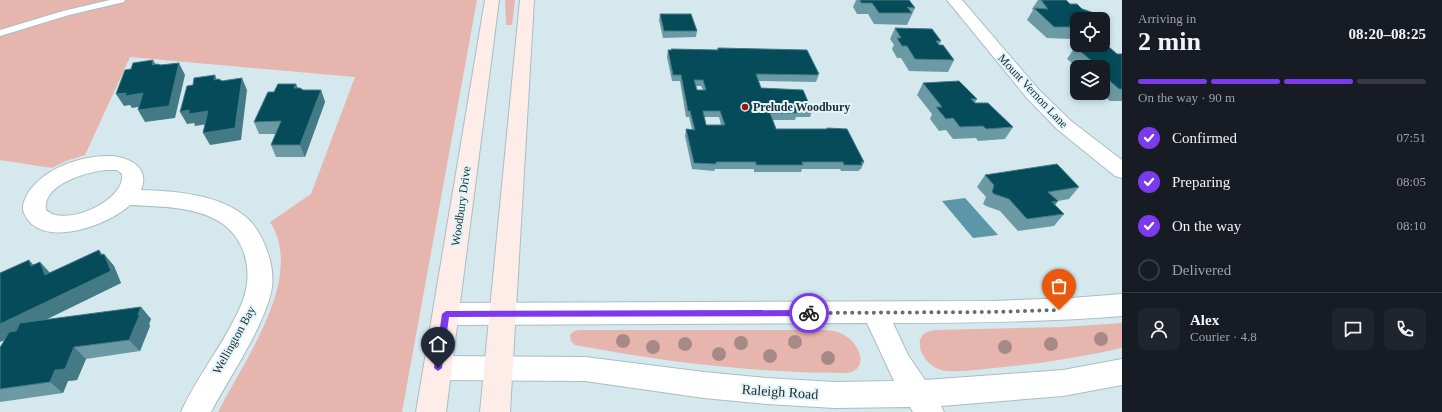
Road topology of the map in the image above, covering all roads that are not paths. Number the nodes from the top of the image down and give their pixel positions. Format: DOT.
graph roads {
  1 [pos="121,0"];
  2 [pos="492,0"];
  3 [pos="527,0"];
  4 [pos="954,0"];
  5 [pos="0,33"];
  6 [pos="1122,171"];
  7 [pos="125,197"];
  8 [pos="1122,305"];
  9 [pos="875,313"];
  10 [pos="446,314"];
  11 [pos="503,314"];
  12 [pos="438,368"];
  13 [pos="499,368"];
  14 [pos="1122,372"];
  15 [pos="923,403"];
  16 [pos="196,412"];
  17 [pos="431,412"];
  18 [pos="495,412"];
  1 -- 5 [label="lane"];
  2 -- 10 [label="main road, Woodbury Drive"];
  3 -- 11 [label="main road"];
  4 -- 6 [label="street, Mount Vernon Lane"];
  7 -- 16 [label="street, Wellington Bay"];
  8 -- 9 [label="street"];
  9 -- 11 [label="street"];
  9 -- 15 [label="street"];
  10 -- 11 [label="street"];
  10 -- 12 [label="main road, Woodbury Drive"];
  11 -- 13 [label="main road"];
  12 -- 13 [label="street, Raleigh Road"];
  12 -- 17 [label="main road, Woodbury Drive"];
  13 -- 15 [label="street, Raleigh Road"];
  13 -- 18 [label="main road"];
  14 -- 15 [label="street, Raleigh Road"];
}
